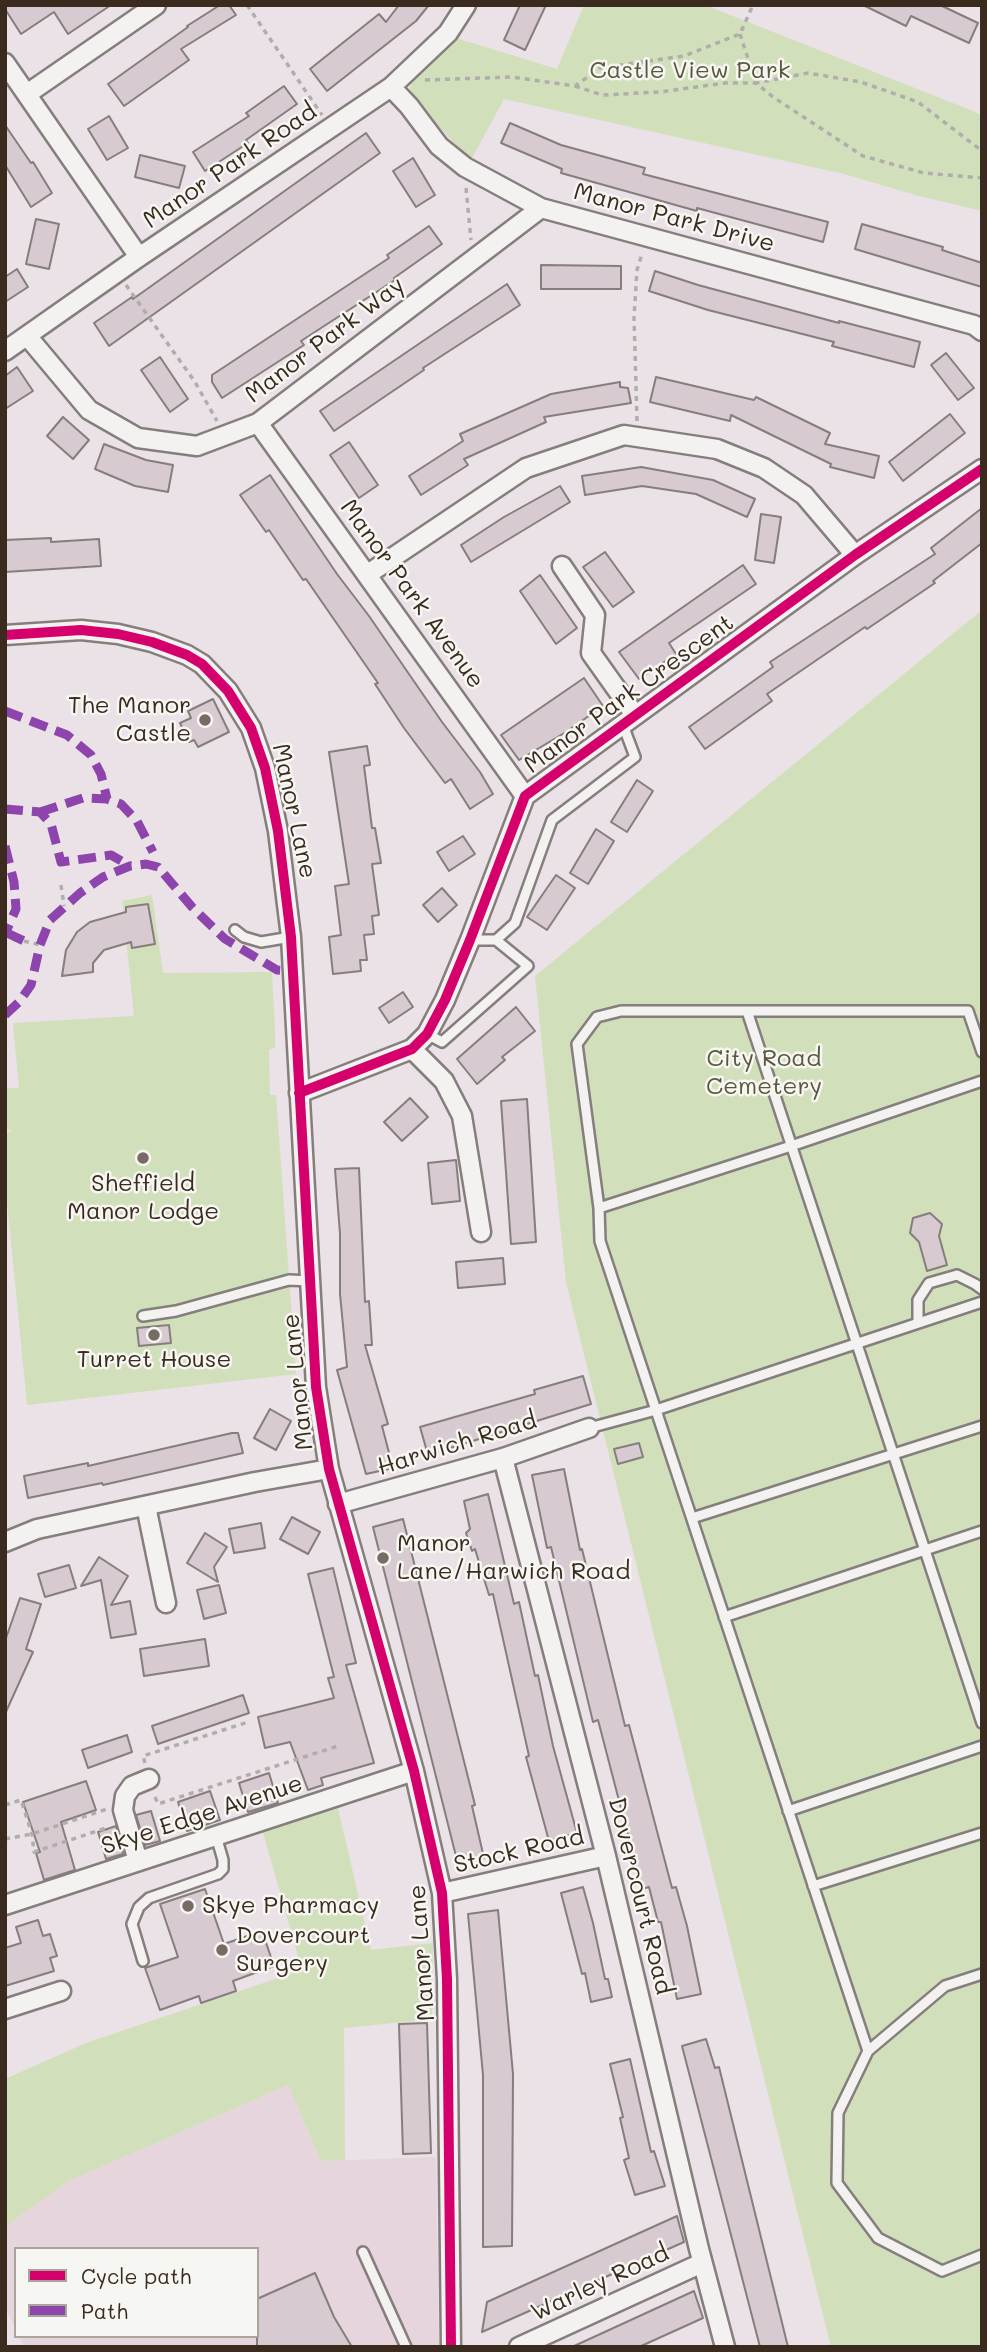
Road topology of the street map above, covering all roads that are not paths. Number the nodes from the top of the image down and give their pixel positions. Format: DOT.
graph roads {
  1 [pos="156,5"];
  2 [pos="467,5"];
  3 [pos="5,63"];
  4 [pos="391,88"];
  5 [pos="27,94"];
  6 [pos="541,208"];
  7 [pos="139,257"];
  8 [pos="982,331"];
  9 [pos="28,337"];
  10 [pos="5,351"];
  11 [pos="258,423"];
  12 [pos="982,469"];
  13 [pos="855,555"];
  14 [pos="562,566"];
  15 [pos="368,574"];
  16 [pos="5,635"];
  17 [pos="629,720"];
  18 [pos="525,796"];
  19 [pos="235,930"];
  20 [pos="291,937"];
  21 [pos="470,940"];
  22 [pos="496,940"];
  23 [pos="747,1011"];
  24 [pos="427,1034"];
  25 [pos="412,1049"];
  26 [pos="982,1052"];
  27 [pos="982,1081"];
  28 [pos="299,1093"];
  29 [pos="791,1146"];
  30 [pos="599,1208"];
  31 [pos="481,1232"];
  32 [pos="310,1281"];
  33 [pos="982,1289"];
  34 [pos="982,1302"];
  35 [pos="144,1316"];
  36 [pos="918,1323"];
  37 [pos="857,1343"];
  38 [pos="656,1410"];
  39 [pos="982,1426"];
  40 [pos="589,1428"];
  41 [pos="893,1454"];
  42 [pos="503,1458"];
  43 [pos="329,1469"];
  44 [pos="338,1504"];
  45 [pos="146,1506"];
  46 [pos="692,1518"];
  47 [pos="982,1531"];
  48 [pos="5,1542"];
  49 [pos="925,1549"];
  50 [pos="166,1603"];
  51 [pos="724,1617"];
  52 [pos="982,1723"];
  53 [pos="982,1746"];
  54 [pos="414,1771"];
  55 [pos="149,1779"];
  56 [pos="788,1811"];
  57 [pos="982,1833"];
  58 [pos="216,1836"];
  59 [pos="606,1856"];
  60 [pos="138,1861"];
  61 [pos="813,1886"];
  62 [pos="442,1893"];
  63 [pos="5,1905"];
  64 [pos="144,1961"];
  65 [pos="982,1974"];
  66 [pos="61,1992"];
  67 [pos="5,2009"];
  68 [pos="868,2051"];
  69 [pos="363,2252"];
  70 [pos="982,2255"];
  71 [pos="702,2263"];
  72 [pos="406,2347"];
  73 [pos="451,2347"];
  74 [pos="519,2347"];
  75 [pos="725,2347"];
  1 -- 5 [label="street"];
  2 -- 4 [label="street, Manor Park Road"];
  3 -- 5 [label="street"];
  4 -- 6 [label="street, Manor Park Drive"];
  4 -- 7 [label="street, Manor Park Road"];
  5 -- 7 [label="street"];
  6 -- 8 [label="street, Manor Park Drive"];
  6 -- 11 [label="street, Manor Park Way"];
  7 -- 9 [label="street, Manor Park Road"];
  9 -- 10 [label="street, Manor Park Road"];
  9 -- 11 [label="street, Manor Park Way"];
  11 -- 15 [label="street, Manor Park Avenue"];
  12 -- 13 [label="street, Manor Park Crescent"];
  13 -- 15 [label="street"];
  13 -- 17 [label="street, Manor Park Crescent"];
  14 -- 17 [label="street, Manor Park Crescent"];
  15 -- 18 [label="street, Manor Park Avenue"];
  16 -- 20 [label="street, Manor Lane"];
  17 -- 18 [label="street, Manor Park Crescent"];
  17 -- 22 [label="lane"];
  18 -- 21 [label="street, Manor Park Crescent"];
  19 -- 20 [label="lane"];
  20 -- 28 [label="street, Manor Lane"];
  21 -- 22 [label="lane"];
  21 -- 24 [label="street, Manor Park Crescent"];
  22 -- 24 [label="lane"];
  23 -- 26 [label="lane"];
  23 -- 29 [label="lane"];
  23 -- 30 [label="lane"];
  24 -- 25 [label="street, Manor Park Crescent"];
  25 -- 28 [label="street, Manor Park Crescent"];
  25 -- 31 [label="street"];
  27 -- 29 [label="lane"];
  28 -- 32 [label="street, Manor Lane"];
  29 -- 30 [label="lane"];
  29 -- 37 [label="lane"];
  30 -- 38 [label="lane"];
  32 -- 35 [label="lane"];
  32 -- 43 [label="street, Manor Lane"];
  33 -- 36 [label="lane"];
  34 -- 36 [label="lane"];
  36 -- 37 [label="lane"];
  37 -- 38 [label="lane"];
  37 -- 41 [label="lane"];
  38 -- 40 [label="lane"];
  38 -- 46 [label="lane"];
  39 -- 41 [label="lane"];
  40 -- 42 [label="street, Harwich Road"];
  41 -- 46 [label="lane"];
  41 -- 49 [label="lane"];
  42 -- 44 [label="street, Harwich Road"];
  42 -- 59 [label="street, Dovercourt Road"];
  43 -- 44 [label="street, Manor Lane"];
  43 -- 45 [label="street"];
  44 -- 54 [label="street, Manor Lane"];
  45 -- 48 [label="street"];
  45 -- 50 [label="street"];
  46 -- 51 [label="lane"];
  47 -- 49 [label="lane"];
  49 -- 51 [label="lane"];
  49 -- 52 [label="lane"];
  51 -- 56 [label="lane"];
  53 -- 56 [label="lane"];
  54 -- 58 [label="street, Skye Edge Avenue"];
  54 -- 62 [label="street, Manor Lane"];
  55 -- 60 [label="street"];
  56 -- 61 [label="lane"];
  57 -- 61 [label="lane"];
  58 -- 60 [label="street, Skye Edge Avenue"];
  58 -- 64 [label="lane"];
  59 -- 62 [label="street, Stock Road"];
  59 -- 71 [label="street, Dovercourt Road"];
  60 -- 63 [label="street, Skye Edge Avenue"];
  61 -- 68 [label="lane"];
  62 -- 73 [label="street, Manor Lane"];
  65 -- 68 [label="lane"];
  66 -- 67 [label="street"];
  68 -- 70 [label="lane"];
  69 -- 72 [label="lane"];
  71 -- 74 [label="street, Warley Road"];
  71 -- 75 [label="street, Dovercourt Road"];
}
